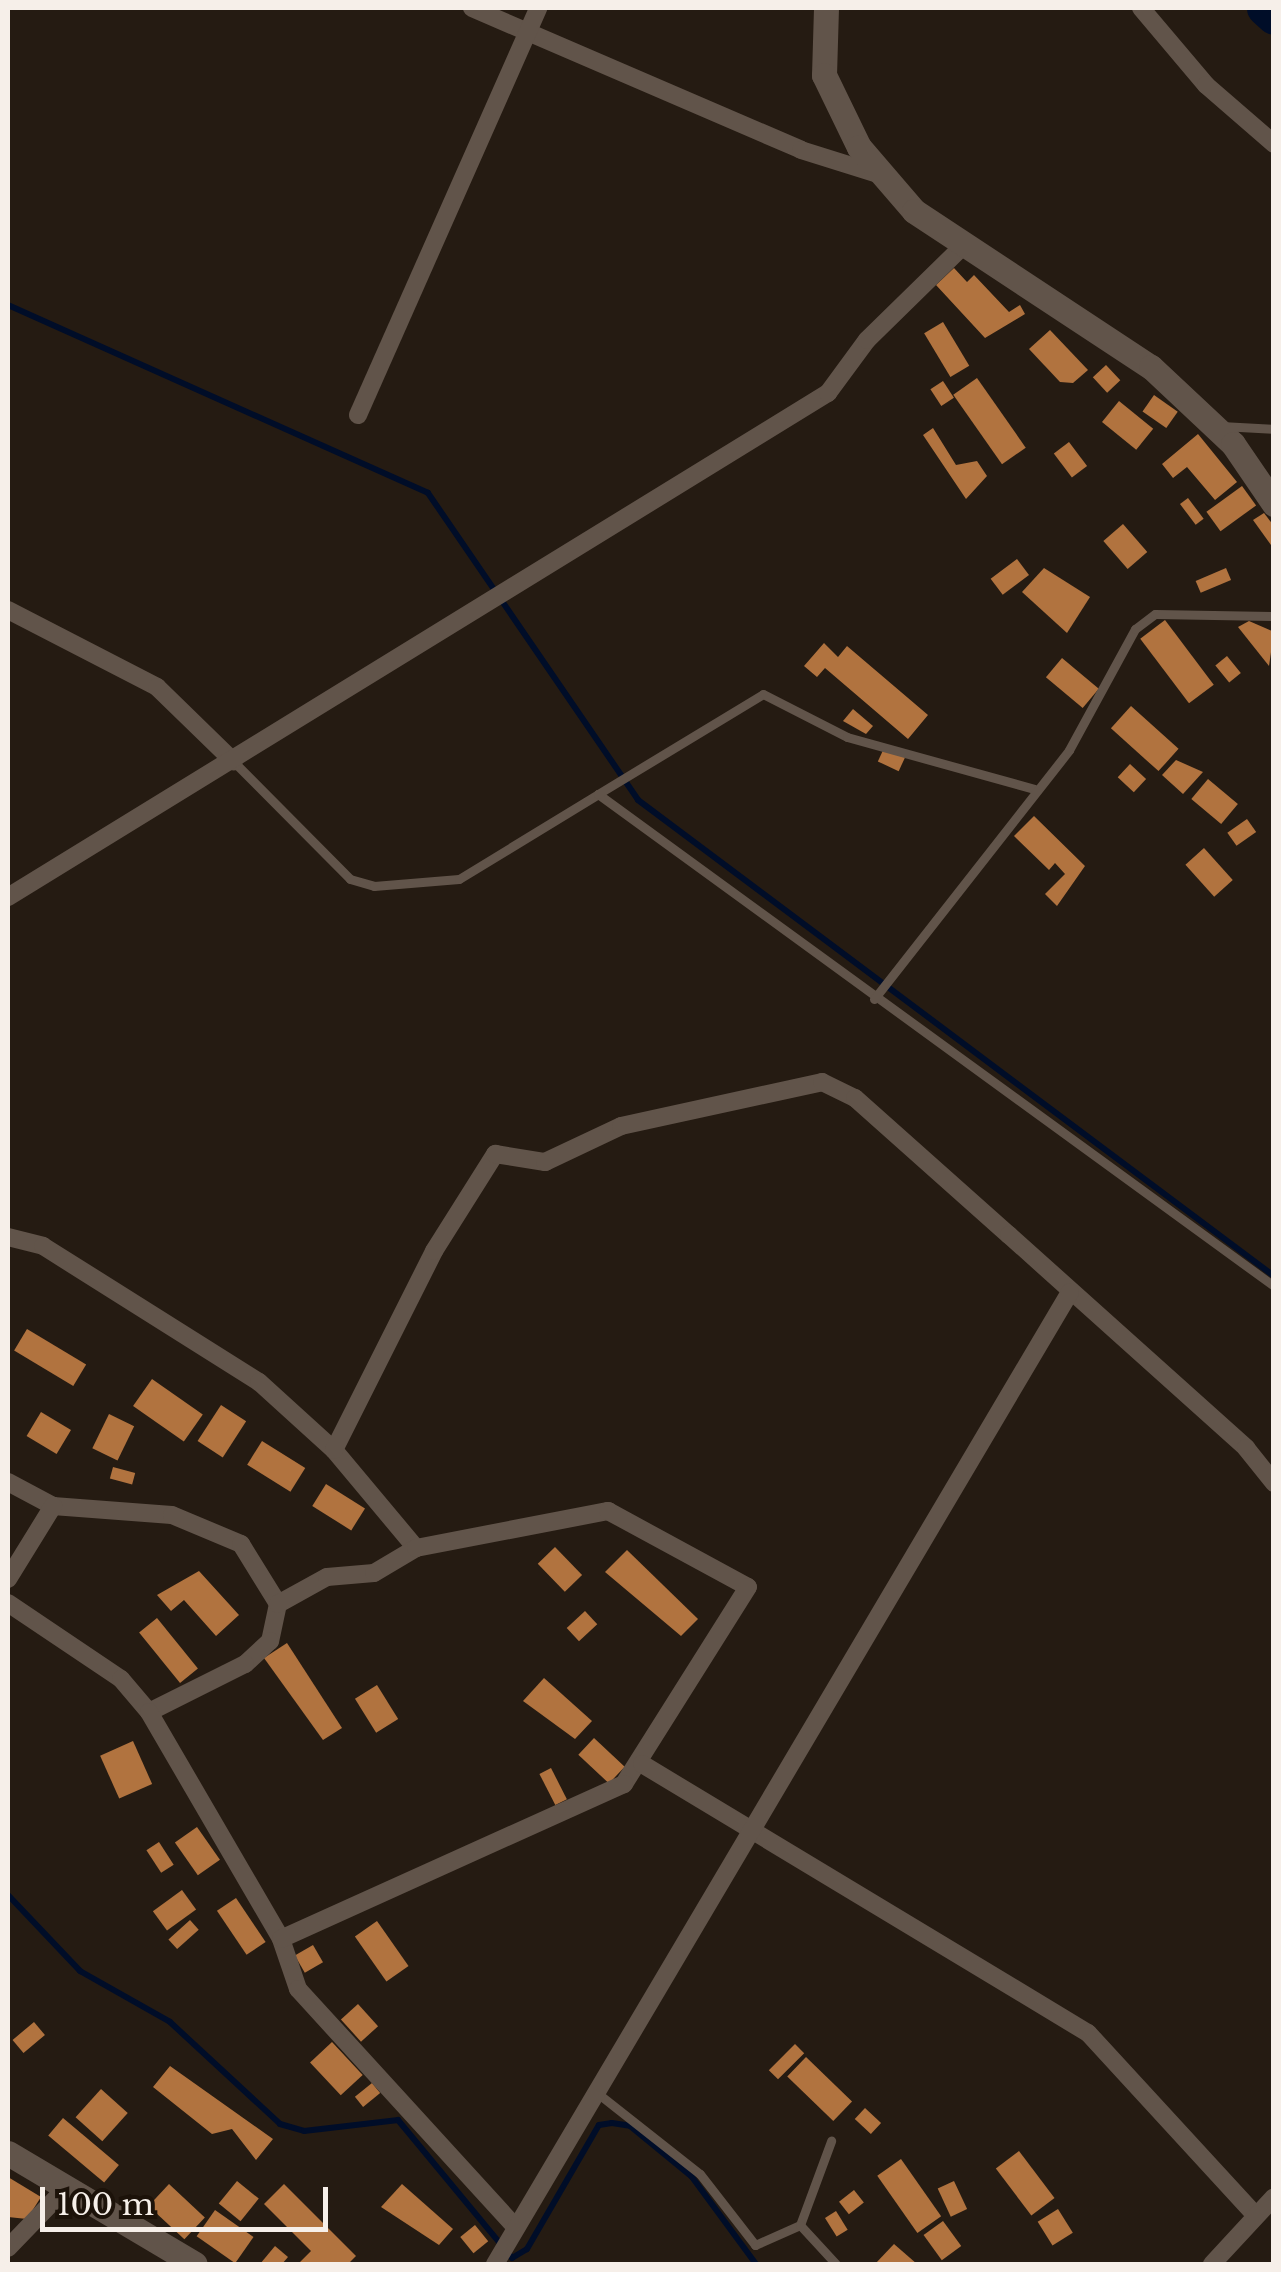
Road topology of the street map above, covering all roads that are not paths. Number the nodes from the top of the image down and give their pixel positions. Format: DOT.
graph roads {
  1 [pos="472,8"];
  2 [pos="538,8"];
  3 [pos="826,8"];
  4 [pos="1141,8"];
  5 [pos="528,32"];
  6 [pos="1274,144"];
  7 [pos="884,176"];
  8 [pos="965,244"];
  9 [pos="358,416"];
  10 [pos="1214,425"];
  11 [pos="1274,429"];
  12 [pos="1274,504"];
  13 [pos="8,610"];
  14 [pos="1274,616"];
  15 [pos="234,762"];
  16 [pos="1034,790"];
  17 [pos="598,794"];
  18 [pos="8,897"];
  19 [pos="874,999"];
  20 [pos="8,1237"];
  21 [pos="1274,1286"];
  22 [pos="1070,1292"];
  23 [pos="334,1450"];
  24 [pos="8,1482"];
  25 [pos="1274,1483"];
  26 [pos="53,1506"];
  27 [pos="416,1548"];
  28 [pos="8,1579"];
  29 [pos="8,1604"];
  30 [pos="278,1604"];
  31 [pos="149,1712"];
  32 [pos="642,1764"];
  33 [pos="747,1830"];
  34 [pos="282,1939"];
  35 [pos="596,2092"];
  36 [pos="831,2141"];
  37 [pos="8,2153"];
  38 [pos="65,2188"];
  39 [pos="1274,2197"];
  40 [pos="1256,2216"];
  41 [pos="800,2225"];
  42 [pos="514,2233"];
  43 [pos="8,2248"];
  44 [pos="196,2264"];
  45 [pos="496,2264"];
  46 [pos="836,2264"];
  47 [pos="1212,2264"];
  1 -- 5 [label="street"];
  2 -- 5 [label="street"];
  3 -- 7 [label="street"];
  4 -- 6 [label="street"];
  5 -- 7 [label="street"];
  5 -- 9 [label="street"];
  7 -- 8 [label="street"];
  8 -- 10 [label="street"];
  8 -- 15 [label="street"];
  10 -- 11 [label="lane"];
  10 -- 12 [label="street"];
  13 -- 15 [label="street"];
  14 -- 16 [label="lane"];
  15 -- 17 [label="lane"];
  15 -- 18 [label="street"];
  16 -- 17 [label="lane"];
  16 -- 19 [label="lane"];
  17 -- 19 [label="lane"];
  19 -- 21 [label="lane"];
  20 -- 23 [label="street"];
  22 -- 23 [label="street"];
  22 -- 25 [label="street"];
  22 -- 33 [label="street"];
  23 -- 27 [label="street"];
  24 -- 26 [label="street"];
  26 -- 28 [label="street"];
  26 -- 30 [label="street"];
  27 -- 30 [label="street"];
  27 -- 32 [label="street"];
  29 -- 31 [label="street"];
  30 -- 31 [label="street"];
  31 -- 34 [label="street"];
  32 -- 33 [label="street"];
  32 -- 34 [label="street"];
  33 -- 35 [label="street"];
  33 -- 40 [label="street"];
  34 -- 42 [label="street"];
  35 -- 41 [label="lane"];
  35 -- 42 [label="street"];
  36 -- 41 [label="lane"];
  37 -- 38 [label="street"];
  38 -- 43 [label="street"];
  38 -- 44 [label="street"];
  39 -- 40 [label="street"];
  40 -- 47 [label="street"];
  41 -- 46 [label="lane"];
  42 -- 45 [label="street"];
}
